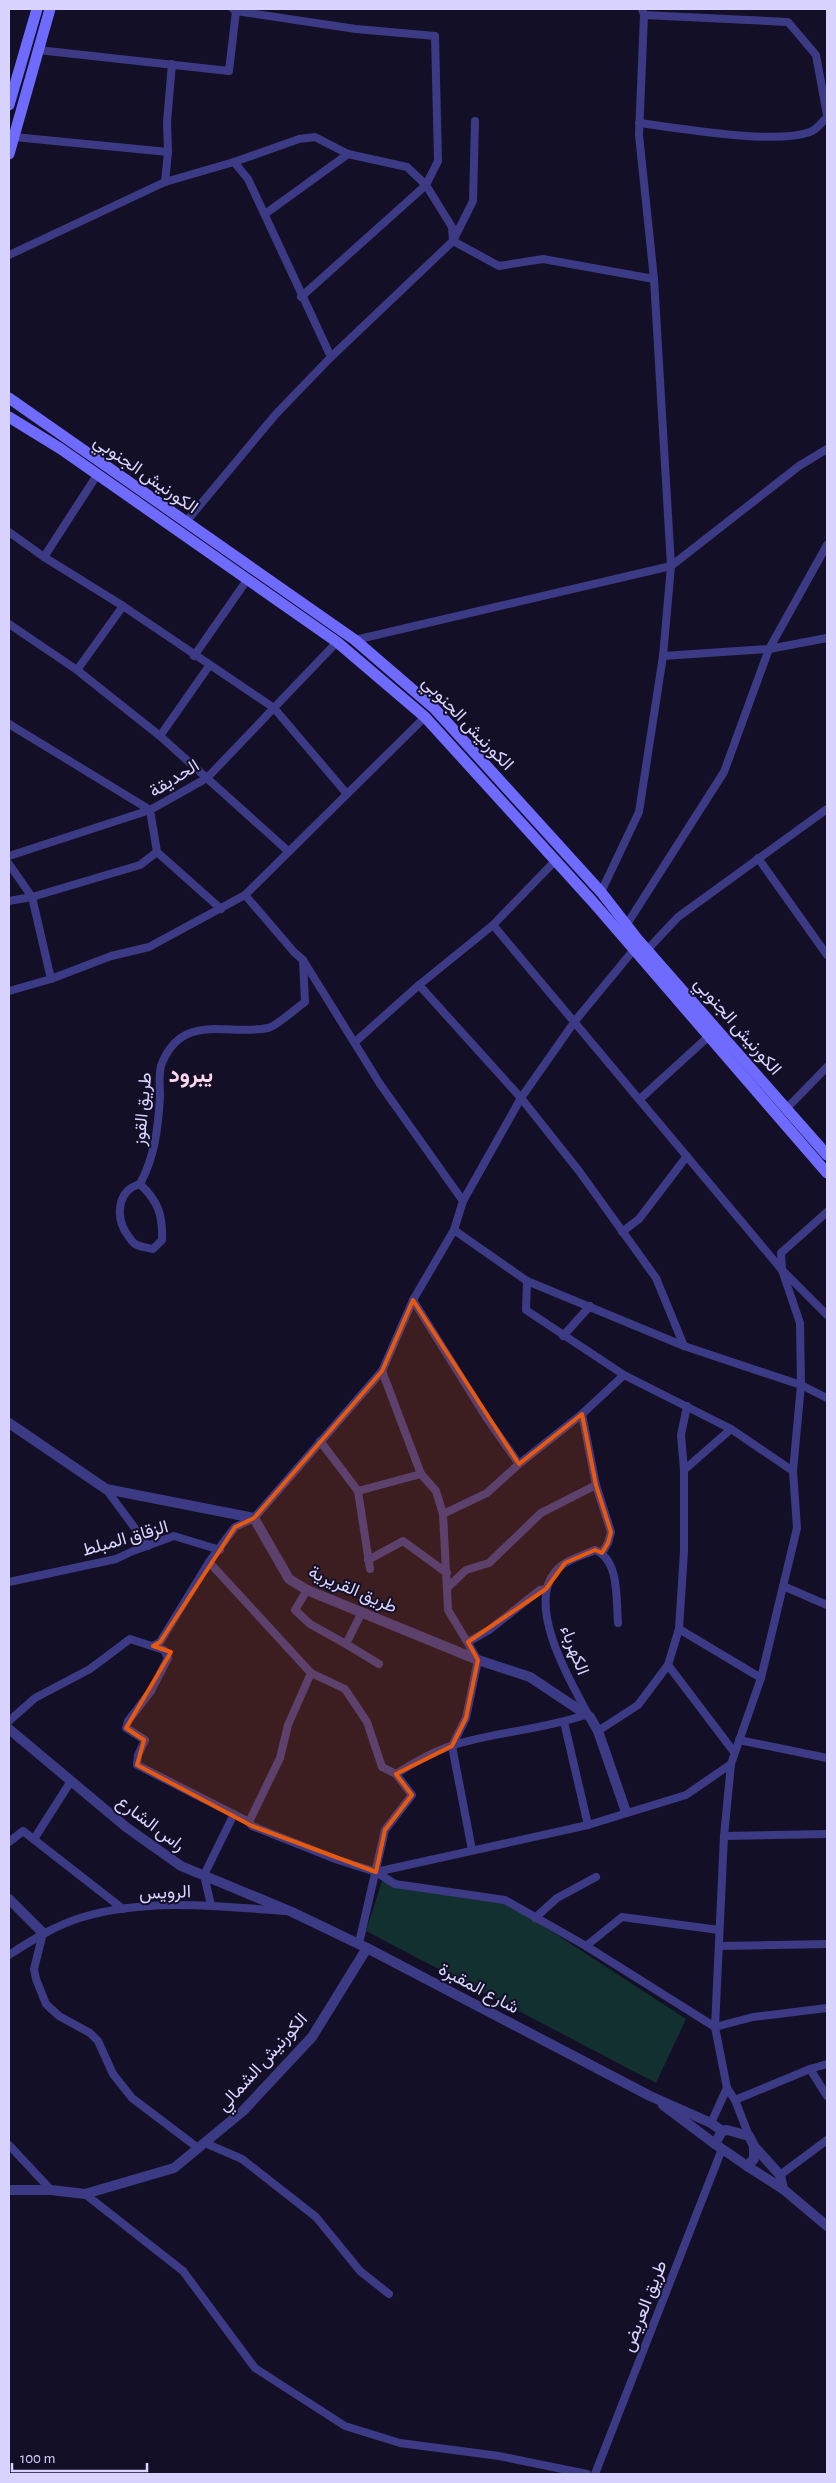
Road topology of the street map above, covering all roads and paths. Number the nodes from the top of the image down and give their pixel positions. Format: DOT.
graph roads {
  1 [pos="36,9"];
  2 [pos="50,9"];
  3 [pos="235,10"];
  4 [pos="643,12"];
  5 [pos="38,50"];
  6 [pos="172,64"];
  7 [pos="9,106"];
  8 [pos="827,116"];
  9 [pos="474,121"];
  10 [pos="639,123"];
  11 [pos="14,137"];
  12 [pos="168,152"];
  13 [pos="9,154"];
  14 [pos="348,154"];
  15 [pos="234,162"];
  16 [pos="165,182"];
  17 [pos="426,184"];
  18 [pos="265,214"];
  19 [pos="453,242"];
  20 [pos="9,255"];
  21 [pos="654,279"];
  22 [pos="301,296"];
  23 [pos="331,358"];
  24 [pos="9,398"];
  25 [pos="9,417"];
  26 [pos="827,449"];
  27 [pos="97,475"];
  28 [pos="185,523"];
  29 [pos="9,532"];
  30 [pos="827,545"];
  31 [pos="44,558"];
  32 [pos="671,566"];
  33 [pos="247,580"];
  34 [pos="123,606"];
  35 [pos="9,624"];
  36 [pos="827,638"];
  37 [pos="355,640"];
  38 [pos="337,642"];
  39 [pos="769,650"];
  40 [pos="194,656"];
  41 [pos="663,656"];
  42 [pos="209,666"];
  43 [pos="77,670"];
  44 [pos="274,708"];
  45 [pos="425,717"];
  46 [pos="9,724"];
  47 [pos="160,736"];
  48 [pos="207,778"];
  49 [pos="347,794"];
  50 [pos="827,809"];
  51 [pos="150,810"];
  52 [pos="157,852"];
  53 [pos="288,852"];
  54 [pos="9,856"];
  55 [pos="758,858"];
  56 [pos="556,860"];
  57 [pos="9,864"];
  58 [pos="601,892"];
  59 [pos="245,895"];
  60 [pos="32,897"];
  61 [pos="9,901"];
  62 [pos="221,908"];
  63 [pos="627,924"];
  64 [pos="493,925"];
  65 [pos="640,947"];
  66 [pos="827,955"];
  67 [pos="303,960"];
  68 [pos="51,979"];
  69 [pos="419,985"];
  70 [pos="9,991"];
  71 [pos="575,1021"];
  72 [pos="709,1036"];
  73 [pos="355,1042"];
  74 [pos="827,1067"];
  75 [pos="521,1098"];
  76 [pos="640,1099"];
  77 [pos="786,1109"];
  78 [pos="827,1155"];
  79 [pos="687,1156"];
  80 [pos="827,1173"];
  81 [pos="140,1184"];
  82 [pos="463,1201"];
  83 [pos="827,1212"];
  84 [pos="454,1230"];
  85 [pos="622,1232"];
  86 [pos="782,1270"];
  87 [pos="527,1281"];
  88 [pos="413,1300"];
  89 [pos="590,1306"];
  90 [pos="827,1315"];
  91 [pos="563,1336"];
  92 [pos="684,1346"];
  93 [pos="382,1371"];
  94 [pos="624,1375"];
  95 [pos="801,1385"];
  96 [pos="827,1398"];
  97 [pos="687,1406"];
  98 [pos="582,1414"];
  99 [pos="10,1428"];
  100 [pos="731,1430"];
  101 [pos="320,1441"];
  102 [pos="519,1464"];
  103 [pos="684,1470"];
  104 [pos="793,1471"];
  105 [pos="421,1474"];
  106 [pos="596,1486"];
  107 [pos="106,1489"];
  108 [pos="358,1491"];
  109 [pos="443,1514"];
  110 [pos="254,1518"];
  111 [pos="148,1546"];
  112 [pos="220,1550"];
  113 [pos="602,1553"];
  114 [pos="368,1560"];
  115 [pos="209,1562"];
  116 [pos="370,1569"];
  117 [pos="447,1573"];
  118 [pos="9,1582"];
  119 [pos="783,1586"];
  120 [pos="447,1588"];
  121 [pos="546,1589"];
  122 [pos="307,1590"];
  123 [pos="827,1606"];
  124 [pos="362,1612"];
  125 [pos="618,1623"];
  126 [pos="678,1629"];
  127 [pos="468,1642"];
  128 [pos="346,1644"];
  129 [pos="153,1646"];
  130 [pos="478,1660"];
  131 [pos="379,1664"];
  132 [pos="668,1665"];
  133 [pos="311,1673"];
  134 [pos="761,1678"];
  135 [pos="587,1716"];
  136 [pos="9,1721"];
  137 [pos="564,1722"];
  138 [pos="9,1729"];
  139 [pos="598,1731"];
  140 [pos="739,1740"];
  141 [pos="452,1746"];
  142 [pos="734,1752"];
  143 [pos="827,1758"];
  144 [pos="731,1764"];
  145 [pos="396,1774"];
  146 [pos="70,1781"];
  147 [pos="626,1812"];
  148 [pos="234,1814"];
  149 [pos="249,1822"];
  150 [pos="588,1825"];
  151 [pos="827,1834"];
  152 [pos="724,1836"];
  153 [pos="34,1839"];
  154 [pos="9,1842"];
  155 [pos="472,1850"];
  156 [pos="376,1872"];
  157 [pos="204,1875"];
  158 [pos="596,1877"];
  159 [pos="9,1899"];
  160 [pos="211,1905"];
  161 [pos="123,1909"];
  162 [pos="292,1912"];
  163 [pos="535,1918"];
  164 [pos="719,1930"];
  165 [pos="43,1933"];
  166 [pos="827,1944"];
  167 [pos="363,1946"];
  168 [pos="586,1946"];
  169 [pos="720,1946"];
  170 [pos="9,1955"];
  171 [pos="827,2008"];
  172 [pos="715,2027"];
  173 [pos="827,2064"];
  174 [pos="810,2069"];
  175 [pos="727,2088"];
  176 [pos="650,2096"];
  177 [pos="827,2096"];
  178 [pos="735,2100"];
  179 [pos="711,2123"];
  180 [pos="722,2131"];
  181 [pos="749,2136"];
  182 [pos="827,2140"];
  183 [pos="9,2145"];
  184 [pos="202,2146"];
  185 [pos="719,2146"];
  186 [pos="754,2146"];
  187 [pos="746,2166"];
  188 [pos="780,2175"];
  189 [pos="784,2189"];
  190 [pos="9,2190"];
  191 [pos="51,2190"];
  192 [pos="85,2194"];
  193 [pos="827,2224"];
  194 [pos="389,2294"];
  195 [pos="587,2474"];
  196 [pos="595,2474"];
  1 -- 7 [label="main road"];
  2 -- 5 [label="main road"];
  3 -- 6 [label="street"];
  3 -- 17 [label="street"];
  4 -- 8 [label="street"];
  4 -- 10 [label="street"];
  5 -- 6 [label="street"];
  5 -- 11 [label="main road"];
  6 -- 12 [label="street"];
  8 -- 10 [label="street"];
  9 -- 19 [label="street"];
  10 -- 21 [label="street"];
  11 -- 12 [label="street"];
  11 -- 13 [label="main road"];
  12 -- 16 [label="street"];
  14 -- 15 [label="street"];
  14 -- 17 [label="street"];
  14 -- 18 [label="street"];
  15 -- 16 [label="street"];
  15 -- 18 [label="street"];
  16 -- 20 [label="street"];
  17 -- 19 [label="street"];
  17 -- 22 [label="street"];
  18 -- 22 [label="street"];
  19 -- 21 [label="street"];
  19 -- 23 [label="street"];
  21 -- 32 [label="street"];
  22 -- 23 [label="street"];
  23 -- 28 [label="street"];
  24 -- 28 [label="main road, الكورنيش الجنوبي"];
  25 -- 27 [label="main road, الكورنيش الجنوبي"];
  26 -- 32 [label="street"];
  27 -- 31 [label="street"];
  27 -- 33 [label="main road, الكورنيش الجنوبي"];
  28 -- 37 [label="main road, الكورنيش الجنوبي"];
  29 -- 31 [label="street"];
  30 -- 39 [label="street"];
  31 -- 34 [label="street"];
  32 -- 37 [label="street"];
  32 -- 41 [label="street"];
  33 -- 38 [label="main road, الكورنيش الجنوبي"];
  33 -- 40 [label="street"];
  34 -- 40 [label="street"];
  34 -- 43 [label="street"];
  35 -- 43 [label="street"];
  36 -- 39 [label="street"];
  37 -- 58 [label="main road, الكورنيش الجنوبي"];
  38 -- 44 [label="street, الحديقة"];
  38 -- 45 [label="main road, الكورنيش الجنوبي"];
  39 -- 41 [label="street"];
  39 -- 63 [label="street"];
  40 -- 42 [label="street"];
  41 -- 58 [label="street"];
  42 -- 44 [label="street"];
  42 -- 47 [label="street"];
  43 -- 47 [label="street"];
  44 -- 48 [label="street, الحديقة"];
  44 -- 49 [label="street"];
  45 -- 49 [label="street"];
  45 -- 56 [label="main road, الكورنيش الجنوبي"];
  46 -- 51 [label="street"];
  47 -- 48 [label="street"];
  48 -- 51 [label="street, الحديقة"];
  48 -- 53 [label="street"];
  49 -- 53 [label="street"];
  50 -- 55 [label="street"];
  51 -- 52 [label="street"];
  51 -- 54 [label="street, الحديقة"];
  52 -- 60 [label="street"];
  52 -- 62 [label="street"];
  53 -- 59 [label="street"];
  55 -- 65 [label="street"];
  55 -- 66 [label="street"];
  56 -- 64 [label="street"];
  56 -- 65 [label="main road, الكورنيش الجنوبي"];
  57 -- 60 [label="street"];
  58 -- 63 [label="main road, الكورنيش الجنوبي"];
  59 -- 62 [label="street"];
  59 -- 67 [label="street"];
  60 -- 61 [label="street"];
  60 -- 68 [label="street"];
  62 -- 68 [label="street"];
  63 -- 65 [label="main road, الكورنيش الجنوبي"];
  64 -- 69 [label="street"];
  64 -- 71 [label="street"];
  65 -- 71 [label="street"];
  65 -- 72 [label="main road, الكورنيش الجنوبي"];
  65 -- 77 [label="main road, الكورنيش الجنوبي"];
  67 -- 73 [label="street"];
  67 -- 81 [label="street, طريق القوز"];
  68 -- 70 [label="street"];
  69 -- 73 [label="street"];
  69 -- 75 [label="street"];
  71 -- 75 [label="street"];
  71 -- 76 [label="street"];
  72 -- 76 [label="street"];
  72 -- 80 [label="main road, الكورنيش الجنوبي"];
  73 -- 82 [label="street"];
  74 -- 77 [label="street"];
  75 -- 82 [label="street"];
  75 -- 85 [label="street"];
  76 -- 79 [label="street"];
  77 -- 78 [label="main road, الكورنيش الجنوبي"];
  79 -- 85 [label="street"];
  79 -- 86 [label="street"];
  81 -- 81 [label="street, طريق القوز"];
  82 -- 84 [label="street"];
  83 -- 86 [label="street"];
  84 -- 87 [label="street"];
  84 -- 88 [label="street"];
  85 -- 92 [label="street"];
  86 -- 90 [label="street"];
  86 -- 95 [label="street"];
  87 -- 89 [label="street"];
  87 -- 91 [label="street"];
  88 -- 93 [label="street"];
  88 -- 102 [label="street"];
  89 -- 91 [label="street"];
  89 -- 92 [label="street"];
  91 -- 94 [label="street"];
  92 -- 95 [label="street"];
  93 -- 101 [label="street"];
  93 -- 105 [label="street"];
  94 -- 97 [label="street"];
  94 -- 98 [label="street"];
  95 -- 96 [label="street"];
  95 -- 104 [label="street"];
  97 -- 100 [label="street"];
  97 -- 103 [label="street"];
  98 -- 102 [label="street"];
  98 -- 106 [label="street"];
  99 -- 107 [label="street"];
  100 -- 103 [label="street"];
  100 -- 104 [label="street"];
  101 -- 108 [label="street"];
  101 -- 110 [label="street"];
  102 -- 109 [label="street"];
  103 -- 126 [label="street"];
  104 -- 119 [label="street"];
  105 -- 108 [label="street"];
  105 -- 109 [label="street"];
  106 -- 113 [label="street"];
  106 -- 120 [label="street"];
  107 -- 110 [label="street"];
  107 -- 111 [label="street"];
  108 -- 114 [label="street"];
  109 -- 117 [label="street"];
  110 -- 112 [label="street"];
  110 -- 122 [label="street, طريق القريرية"];
  111 -- 112 [label="street, الزقاق المبلط"];
  111 -- 118 [label="street, الزقاق المبلط"];
  112 -- 115 [label="street"];
  113 -- 121 [label="street"];
  113 -- 125 [label="street"];
  114 -- 116 [label="street"];
  114 -- 117 [label="street"];
  115 -- 129 [label="street"];
  115 -- 133 [label="street"];
  117 -- 120 [label="street"];
  119 -- 123 [label="street"];
  119 -- 134 [label="street"];
  120 -- 127 [label="street"];
  121 -- 127 [label="street"];
  121 -- 135 [label="street, الكهرباء"];
  122 -- 124 [label="street, طريق القريرية"];
  122 -- 128 [label="street"];
  124 -- 128 [label="street"];
  124 -- 130 [label="street, طريق القريرية"];
  126 -- 132 [label="street"];
  126 -- 134 [label="street"];
  127 -- 130 [label="street"];
  128 -- 131 [label="street"];
  129 -- 136 [label="street"];
  129 -- 148 [label="street"];
  130 -- 135 [label="street, طريق القريرية"];
  130 -- 141 [label="street"];
  132 -- 139 [label="street"];
  132 -- 142 [label="street"];
  133 -- 145 [label="street"];
  133 -- 149 [label="street"];
  134 -- 140 [label="street"];
  135 -- 137 [label="street"];
  135 -- 139 [label="street, طريق القريرية"];
  137 -- 141 [label="street"];
  137 -- 150 [label="street"];
  138 -- 146 [label="street, راس الشارع"];
  139 -- 147 [label="street, طريق القريرية"];
  140 -- 142 [label="street"];
  140 -- 143 [label="street"];
  141 -- 145 [label="street"];
  141 -- 155 [label="street"];
  142 -- 144 [label="street"];
  144 -- 147 [label="street"];
  144 -- 152 [label="street"];
  145 -- 156 [label="street"];
  146 -- 153 [label="street"];
  146 -- 157 [label="street, راس الشارع"];
  147 -- 150 [label="street"];
  148 -- 149 [label="street"];
  148 -- 157 [label="street"];
  149 -- 156 [label="street"];
  150 -- 155 [label="street"];
  151 -- 152 [label="street"];
  152 -- 164 [label="street"];
  153 -- 154 [label="street"];
  153 -- 161 [label="street"];
  155 -- 156 [label="street"];
  156 -- 163 [label="street"];
  156 -- 167 [label="street"];
  157 -- 160 [label="street"];
  157 -- 162 [label="street, راس الشارع"];
  158 -- 163 [label="street"];
  159 -- 165 [label="street"];
  160 -- 161 [label="street, الرويس"];
  160 -- 162 [label="street, الرويس"];
  161 -- 165 [label="street, الرويس"];
  162 -- 167 [label="street, شارع المقبرة"];
  163 -- 168 [label="street"];
  164 -- 168 [label="street"];
  164 -- 169 [label="street"];
  165 -- 170 [label="street, الرويس"];
  165 -- 184 [label="street"];
  166 -- 169 [label="street"];
  167 -- 176 [label="street, شارع المقبرة"];
  167 -- 184 [label="street, الكورنيش الشمالي"];
  168 -- 172 [label="street"];
  169 -- 172 [label="street"];
  171 -- 172 [label="street"];
  172 -- 175 [label="street"];
  173 -- 174 [label="street"];
  174 -- 177 [label="street"];
  174 -- 178 [label="street"];
  175 -- 178 [label="street"];
  175 -- 179 [label="street"];
  176 -- 179 [label="street"];
  176 -- 185 [label="street"];
  178 -- 181 [label="street"];
  179 -- 180 [label="street"];
  180 -- 181 [label="street"];
  180 -- 185 [label="street"];
  181 -- 186 [label="street"];
  182 -- 188 [label="street"];
  183 -- 191 [label="street"];
  184 -- 192 [label="street, الكورنيش الشمالي"];
  184 -- 194 [label="street"];
  185 -- 187 [label="street"];
  185 -- 196 [label="street, طريق العريض"];
  186 -- 187 [label="street"];
  186 -- 188 [label="street"];
  187 -- 189 [label="street"];
  188 -- 189 [label="street"];
  189 -- 193 [label="street"];
  190 -- 191 [label="street, الكورنيش الشمالي"];
  191 -- 192 [label="street, الكورنيش الشمالي"];
  192 -- 195 [label="street"];
}
